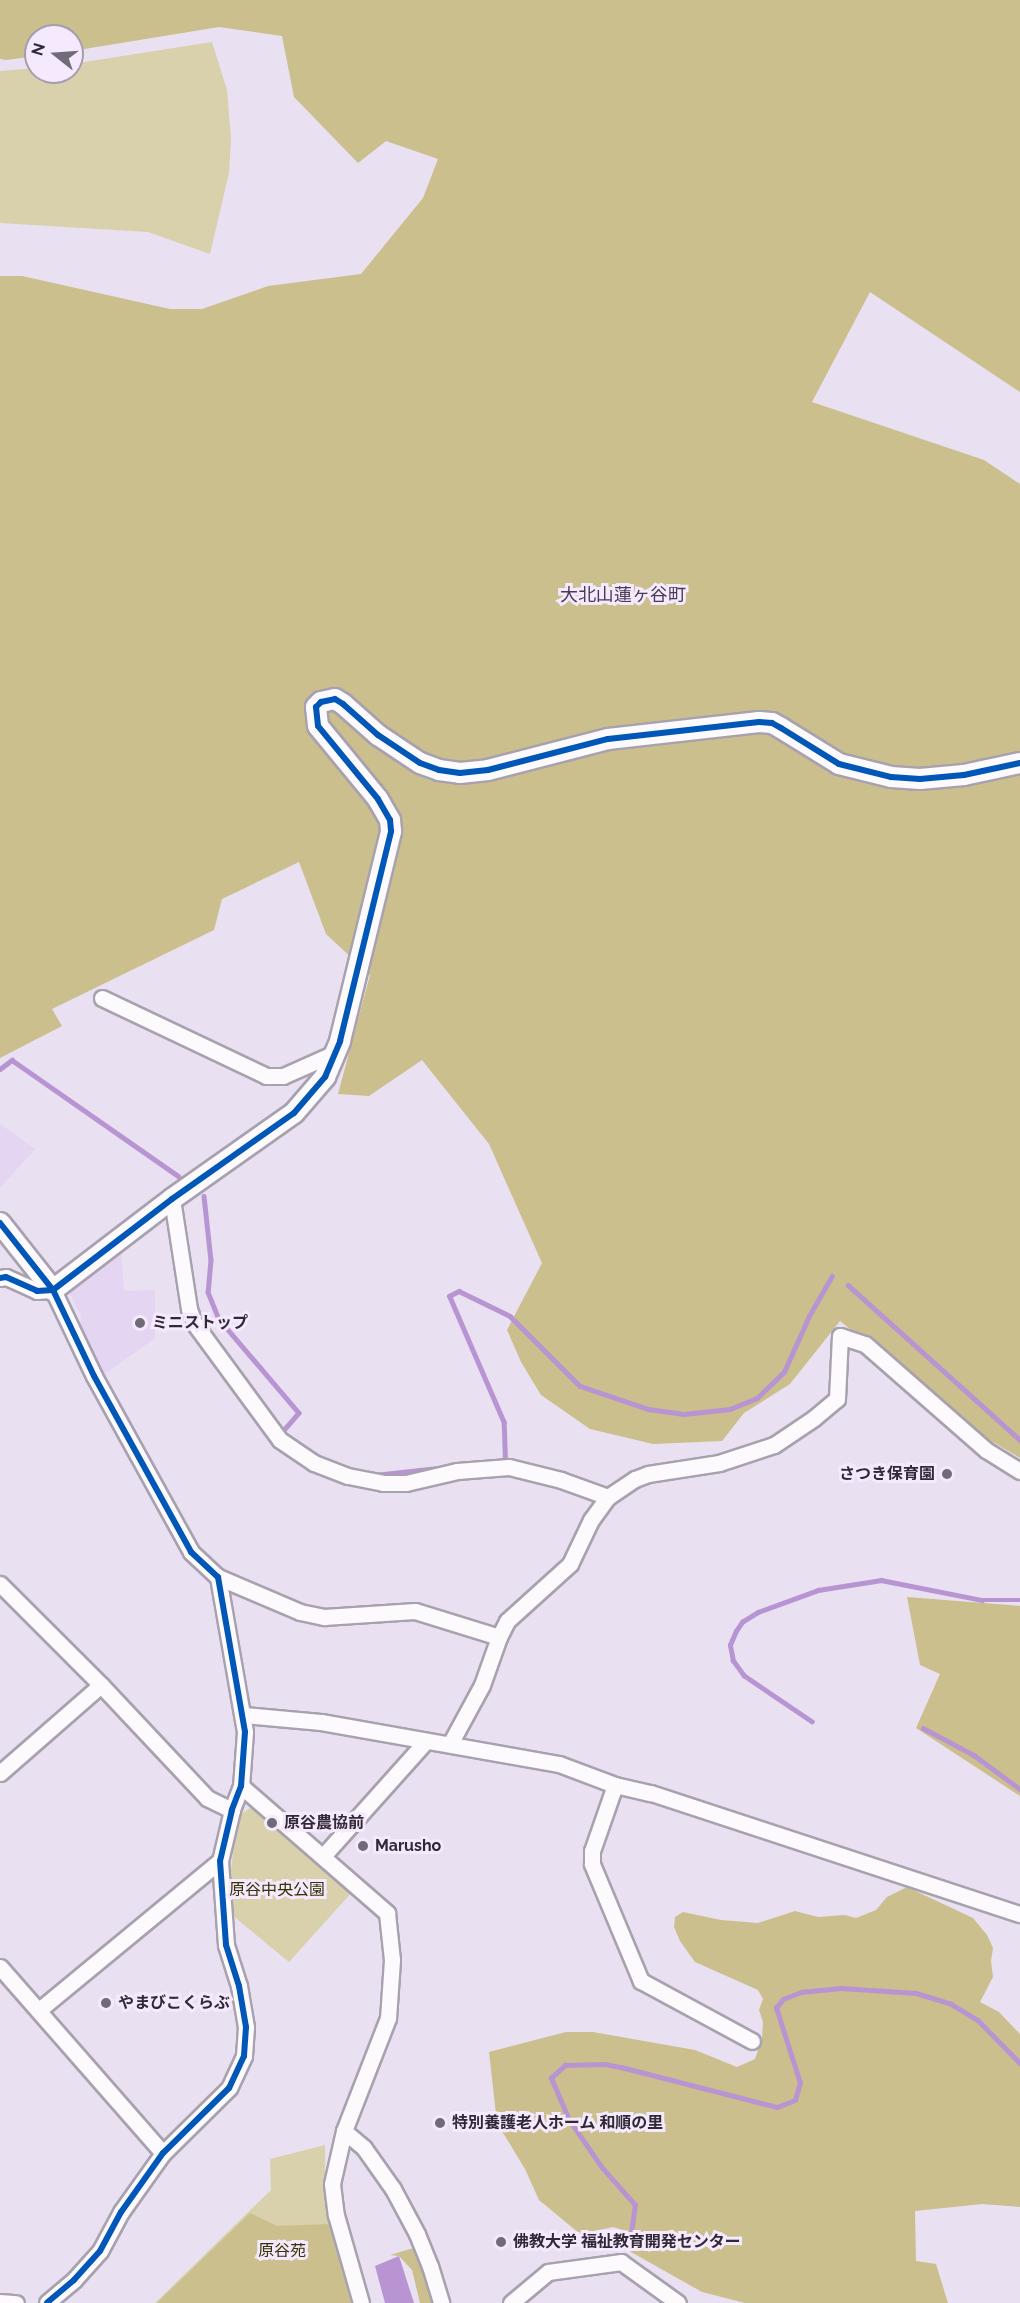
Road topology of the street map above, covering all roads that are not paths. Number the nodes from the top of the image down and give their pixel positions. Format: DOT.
graph roads {
  1 [pos="1020,763"];
  2 [pos="102,998"];
  3 [pos="335,1053"];
  4 [pos="172,1199"];
  5 [pos="0,1222"];
  6 [pos="0,1278"];
  7 [pos="53,1290"];
  8 [pos="1020,1472"];
  9 [pos="608,1497"];
  10 [pos="218,1577"];
  11 [pos="0,1584"];
  12 [pos="498,1637"];
  13 [pos="101,1685"];
  14 [pos="244,1715"];
  15 [pos="426,1741"];
  16 [pos="450,1744"];
  17 [pos="0,1773"];
  18 [pos="615,1785"];
  19 [pos="241,1786"];
  20 [pos="232,1810"];
  21 [pos="324,1855"];
  22 [pos="220,1861"];
  23 [pos="1020,1914"];
  24 [pos="0,1967"];
  25 [pos="39,2010"];
  26 [pos="752,2041"];
  27 [pos="344,2131"];
  28 [pos="164,2153"];
  29 [pos="0,2302"];
  30 [pos="16,2303"];
  31 [pos="47,2303"];
  32 [pos="361,2303"];
  33 [pos="441,2303"];
  34 [pos="511,2303"];
  35 [pos="678,2303"];
  1 -- 3 [label="street"];
  2 -- 3 [label="street"];
  3 -- 4 [label="street"];
  4 -- 7 [label="street"];
  4 -- 9 [label="street"];
  5 -- 7 [label="street"];
  6 -- 7 [label="street"];
  7 -- 10 [label="street"];
  8 -- 9 [label="street"];
  9 -- 12 [label="street"];
  10 -- 12 [label="street"];
  10 -- 14 [label="street"];
  11 -- 13 [label="street"];
  12 -- 16 [label="street"];
  13 -- 17 [label="street"];
  13 -- 20 [label="street"];
  14 -- 15 [label="street"];
  14 -- 19 [label="street"];
  15 -- 16 [label="street"];
  15 -- 21 [label="street"];
  16 -- 18 [label="street"];
  18 -- 23 [label="street"];
  18 -- 26 [label="street"];
  19 -- 20 [label="street"];
  19 -- 21 [label="street"];
  20 -- 22 [label="street"];
  21 -- 27 [label="street"];
  22 -- 25 [label="street"];
  22 -- 28 [label="street"];
  24 -- 25 [label="street"];
  25 -- 28 [label="street"];
  27 -- 32 [label="street"];
  27 -- 33 [label="street"];
  28 -- 31 [label="street"];
  29 -- 30 [label="street"];
  34 -- 35 [label="street"];
}
